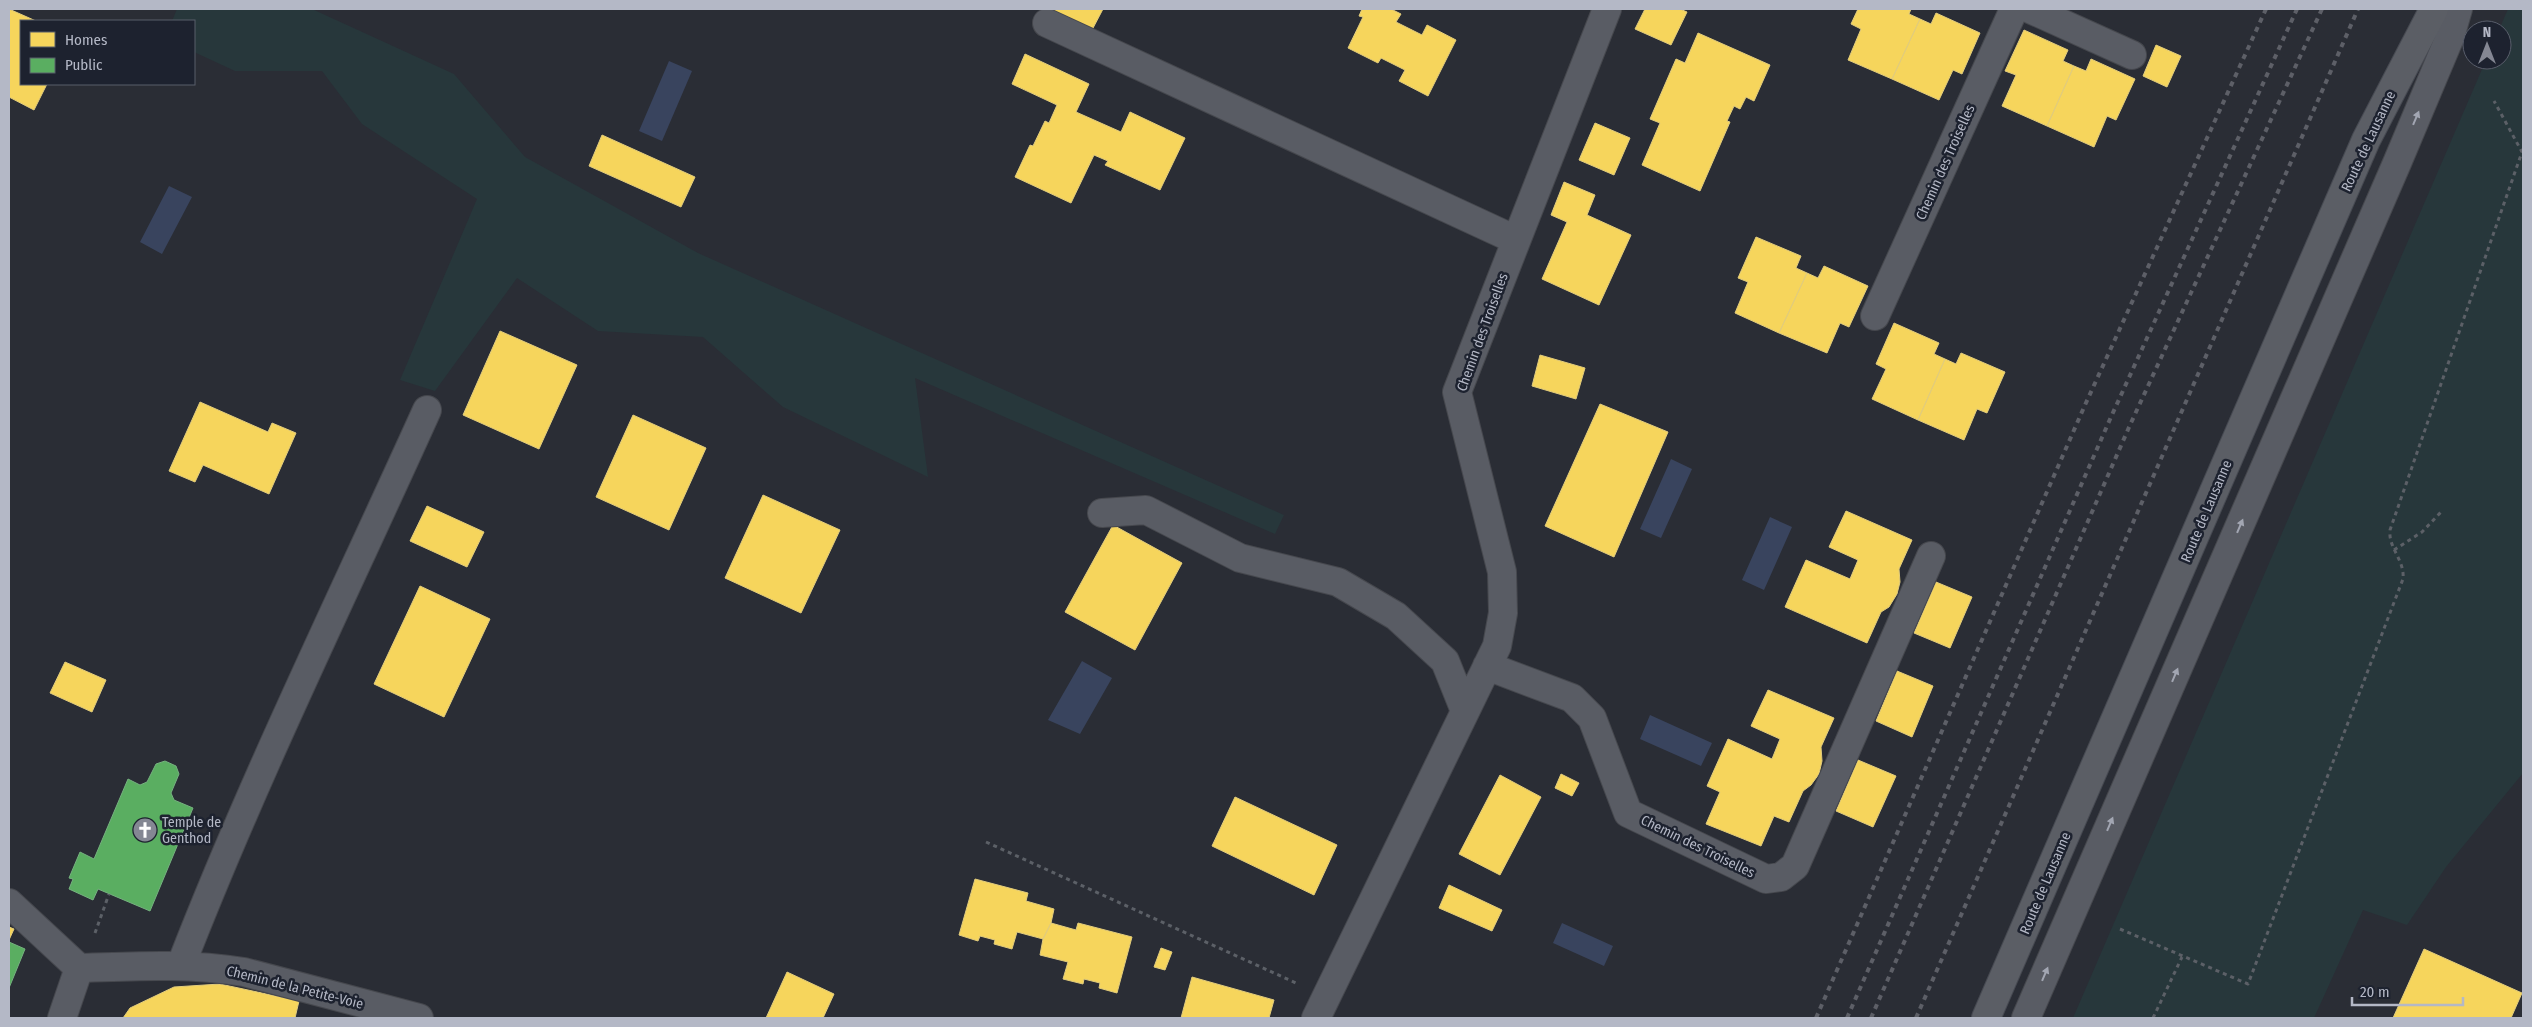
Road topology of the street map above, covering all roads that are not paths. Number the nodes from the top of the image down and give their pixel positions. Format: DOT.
graph roads {
  1 [pos="1607,9"];
  2 [pos="2014,9"];
  3 [pos="2030,9"];
  4 [pos="2434,9"];
  5 [pos="2458,9"];
  6 [pos="1047,23"];
  7 [pos="2132,55"];
  8 [pos="1516,240"];
  9 [pos="1875,316"];
  10 [pos="427,410"];
  11 [pos="1102,513"];
  12 [pos="1931,556"];
  13 [pos="1487,666"];
  14 [pos="1465,711"];
  15 [pos="9,903"];
  16 [pos="180,965"];
  17 [pos="79,968"];
  18 [pos="1321,1007"];
  19 [pos="62,1018"];
  20 [pos="419,1018"];
  21 [pos="1986,1018"];
  22 [pos="2026,1018"];
  1 -- 8 [label="street, Chemin des Troiselles"];
  2 -- 9 [label="street, Chemin des Troiselles"];
  3 -- 7 [label="street"];
  4 -- 21 [label="main road, Route de Lausanne"];
  22 -- 5 [label="street, one-way"];
  6 -- 8 [label="street"];
  8 -- 13 [label="street, Chemin des Troiselles"];
  10 -- 16 [label="street"];
  11 -- 14 [label="street"];
  12 -- 13 [label="street, Chemin des Troiselles"];
  13 -- 14 [label="street, Chemin des Troiselles"];
  14 -- 18 [label="street, Chemin des Troiselles"];
  15 -- 17 [label="street"];
  16 -- 17 [label="street, Chemin de la Petite-Voie"];
  16 -- 20 [label="street, Chemin de la Petite-Voie"];
  17 -- 19 [label="street"];
}
